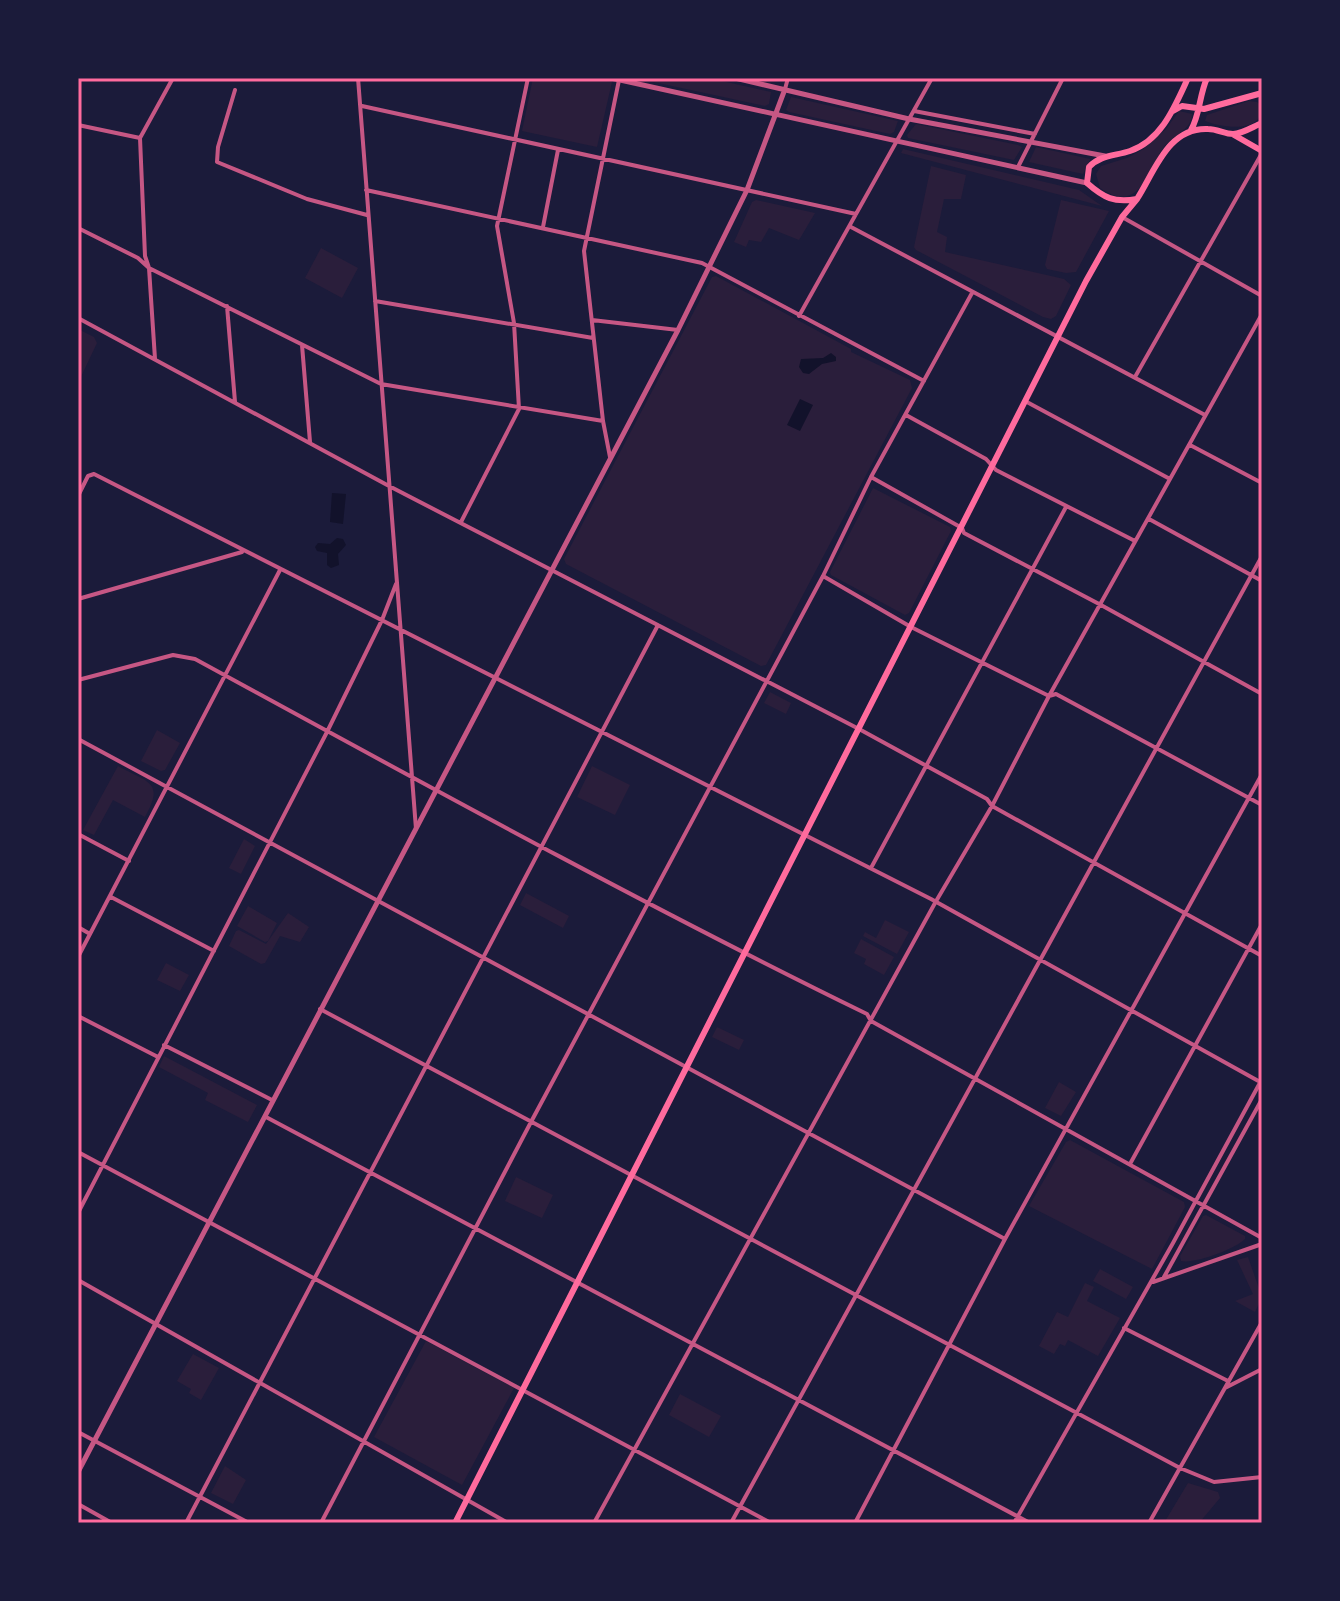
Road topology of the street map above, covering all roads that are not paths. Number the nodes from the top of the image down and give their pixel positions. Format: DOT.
graph roads {
  1 [pos="173,78"];
  2 [pos="358,78"];
  3 [pos="528,78"];
  4 [pos="611,78"];
  5 [pos="735,78"];
  6 [pos="788,78"];
  7 [pos="932,78"];
  8 [pos="1063,78"];
  9 [pos="1188,78"];
  10 [pos="1207,78"];
  11 [pos="619,79"];
  12 [pos="785,89"];
  13 [pos="235,90"];
  14 [pos="1262,93"];
  15 [pos="361,106"];
  16 [pos="914,111"];
  17 [pos="1173,111"];
  18 [pos="1196,113"];
  19 [pos="776,114"];
  20 [pos="909,119"];
  21 [pos="1262,123"];
  22 [pos="78,125"];
  23 [pos="1191,130"];
  24 [pos="1035,134"];
  25 [pos="1234,135"];
  26 [pos="140,138"];
  27 [pos="514,141"];
  28 [pos="898,141"];
  29 [pos="1031,142"];
  30 [pos="558,150"];
  31 [pos="1262,152"];
  32 [pos="1106,156"];
  33 [pos="602,159"];
  34 [pos="1018,167"];
  35 [pos="1087,183"];
  36 [pos="366,190"];
  37 [pos="747,190"];
  38 [pos="1137,199"];
  39 [pos="1118,202"];
  40 [pos="856,214"];
  41 [pos="368,215"];
  42 [pos="1122,217"];
  43 [pos="499,218"];
  44 [pos="543,227"];
  45 [pos="851,227"];
  46 [pos="78,228"];
  47 [pos="586,237"];
  48 [pos="1200,261"];
  49 [pos="709,267"];
  50 [pos="149,268"];
  51 [pos="972,293"];
  52 [pos="1262,296"];
  53 [pos="374,301"];
  54 [pos="227,306"];
  55 [pos="1262,314"];
  56 [pos="799,316"];
  57 [pos="78,318"];
  58 [pos="592,320"];
  59 [pos="514,323"];
  60 [pos="678,330"];
  61 [pos="593,338"];
  62 [pos="1057,338"];
  63 [pos="302,345"];
  64 [pos="155,359"];
  65 [pos="1135,378"];
  66 [pos="924,381"];
  67 [pos="381,384"];
  68 [pos="1025,401"];
  69 [pos="235,402"];
  70 [pos="519,409"];
  71 [pos="906,415"];
  72 [pos="1205,415"];
  73 [pos="603,421"];
  74 [pos="310,443"];
  75 [pos="1190,445"];
  76 [pos="610,457"];
  77 [pos="993,464"];
  78 [pos="871,477"];
  79 [pos="1170,479"];
  80 [pos="1262,483"];
  81 [pos="389,486"];
  82 [pos="78,496"];
  83 [pos="1066,507"];
  84 [pos="1149,519"];
  85 [pos="461,522"];
  86 [pos="962,528"];
  87 [pos="1135,541"];
  88 [pos="245,551"];
  89 [pos="1262,556"];
  90 [pos="280,570"];
  91 [pos="551,570"];
  92 [pos="1033,570"];
  93 [pos="1252,575"];
  94 [pos="823,576"];
  95 [pos="397,581"];
  96 [pos="1262,581"];
  97 [pos="78,599"];
  98 [pos="1101,605"];
  99 [pos="382,620"];
  100 [pos="658,625"];
  101 [pos="911,627"];
  102 [pos="402,630"];
  103 [pos="1203,662"];
  104 [pos="983,663"];
  105 [pos="226,676"];
  106 [pos="494,677"];
  107 [pos="78,680"];
  108 [pos="766,682"];
  109 [pos="1262,694"];
  110 [pos="1049,696"];
  111 [pos="859,729"];
  112 [pos="327,732"];
  113 [pos="600,732"];
  114 [pos="78,739"];
  115 [pos="1155,748"];
  116 [pos="927,766"];
  117 [pos="1262,774"];
  118 [pos="411,777"];
  119 [pos="169,787"];
  120 [pos="710,787"];
  121 [pos="436,790"];
  122 [pos="1248,798"];
  123 [pos="1262,805"];
  124 [pos="992,806"];
  125 [pos="416,829"];
  126 [pos="78,834"];
  127 [pos="805,835"];
  128 [pos="270,845"];
  129 [pos="542,846"];
  130 [pos="129,861"];
  131 [pos="1092,863"];
  132 [pos="871,868"];
  133 [pos="111,897"];
  134 [pos="378,902"];
  135 [pos="651,903"];
  136 [pos="935,903"];
  137 [pos="1184,913"];
  138 [pos="1262,924"];
  139 [pos="78,927"];
  140 [pos="90,934"];
  141 [pos="1248,949"];
  142 [pos="214,951"];
  143 [pos="746,955"];
  144 [pos="1262,956"];
  145 [pos="78,957"];
  146 [pos="482,958"];
  147 [pos="1040,961"];
  148 [pos="320,1009"];
  149 [pos="1131,1011"];
  150 [pos="78,1016"];
  151 [pos="589,1016"];
  152 [pos="871,1021"];
  153 [pos="164,1045"];
  154 [pos="1194,1046"];
  155 [pos="158,1057"];
  156 [pos="426,1066"];
  157 [pos="688,1068"];
  158 [pos="974,1079"];
  159 [pos="1261,1081"];
  160 [pos="1262,1099"];
  161 [pos="272,1100"];
  162 [pos="264,1115"];
  163 [pos="531,1122"];
  164 [pos="1066,1130"];
  165 [pos="808,1133"];
  166 [pos="78,1152"];
  167 [pos="103,1165"];
  168 [pos="1129,1165"];
  169 [pos="370,1172"];
  170 [pos="633,1175"];
  171 [pos="913,1189"];
  172 [pos="1195,1202"];
  173 [pos="1203,1206"];
  174 [pos="78,1213"];
  175 [pos="209,1222"];
  176 [pos="475,1229"];
  177 [pos="752,1239"];
  178 [pos="1005,1239"];
  179 [pos="1262,1241"];
  180 [pos="1167,1254"];
  181 [pos="1175,1258"];
  182 [pos="314,1277"];
  183 [pos="1164,1277"];
  184 [pos="78,1280"];
  185 [pos="1151,1283"];
  186 [pos="577,1284"];
  187 [pos="855,1295"];
  188 [pos="1262,1322"];
  189 [pos="155,1325"];
  190 [pos="1124,1328"];
  191 [pos="420,1333"];
  192 [pos="692,1344"];
  193 [pos="948,1344"];
  194 [pos="1262,1369"];
  195 [pos="1228,1381"];
  196 [pos="259,1384"];
  197 [pos="524,1389"];
  198 [pos="1223,1389"];
  199 [pos="798,1401"];
  200 [pos="1077,1412"];
  201 [pos="78,1432"];
  202 [pos="94,1440"];
  203 [pos="364,1442"];
  204 [pos="636,1449"];
  205 [pos="892,1451"];
  206 [pos="1180,1468"];
  207 [pos="78,1472"];
  208 [pos="1262,1477"];
  209 [pos="200,1496"];
  210 [pos="467,1500"];
  211 [pos="78,1504"];
  212 [pos="739,1506"];
  213 [pos="1018,1517"];
  214 [pos="112,1523"];
  215 [pos="186,1523"];
  216 [pos="249,1523"];
  217 [pos="321,1523"];
  218 [pos="455,1523"];
  219 [pos="508,1523"];
  220 [pos="594,1523"];
  221 [pos="731,1523"];
  222 [pos="771,1523"];
  223 [pos="855,1523"];
  224 [pos="1014,1523"];
  225 [pos="1030,1523"];
  226 [pos="1149,1523"];
  1 -- 26 [label="street"];
  2 -- 15 [label="street"];
  3 -- 27 [label="street"];
  4 -- 11 [label="street"];
  5 -- 12 [label="street"];
  6 -- 12 [label="street"];
  7 -- 16 [label="street"];
  8 -- 24 [label="street"];
  9 -- 17 [label="main road"];
  10 -- 18 [label="main road"];
  11 -- 19 [label="street"];
  11 -- 33 [label="street"];
  12 -- 19 [label="street"];
  12 -- 20 [label="street"];
  13 -- 41 [label="street"];
  14 -- 18 [label="main road"];
  15 -- 27 [label="street"];
  15 -- 36 [label="street"];
  16 -- 20 [label="street"];
  16 -- 24 [label="street"];
  17 -- 18 [label="main road"];
  17 -- 32 [label="main road"];
  18 -- 23 [label="main road"];
  19 -- 28 [label="street"];
  19 -- 37 [label="street"];
  20 -- 28 [label="street"];
  20 -- 29 [label="street"];
  21 -- 25 [label="main road"];
  22 -- 26 [label="street"];
  23 -- 25 [label="main road"];
  23 -- 38 [label="main road"];
  24 -- 29 [label="street"];
  25 -- 31 [label="main road"];
  26 -- 50 [label="street"];
  27 -- 30 [label="street"];
  27 -- 43 [label="street"];
  28 -- 34 [label="street"];
  28 -- 40 [label="street"];
  29 -- 32 [label="street"];
  29 -- 34 [label="street"];
  30 -- 33 [label="street"];
  30 -- 44 [label="street"];
  31 -- 48 [label="street"];
  32 -- 35 [label="main road"];
  33 -- 37 [label="street"];
  33 -- 47 [label="street"];
  34 -- 35 [label="street"];
  35 -- 39 [label="main road"];
  36 -- 41 [label="street"];
  36 -- 43 [label="street"];
  37 -- 40 [label="street"];
  37 -- 49 [label="street"];
  38 -- 39 [label="main road"];
  38 -- 42 [label="main road"];
  39 -- 42 [label="main road"];
  40 -- 45 [label="street"];
  41 -- 53 [label="street"];
  42 -- 48 [label="street"];
  42 -- 62 [label="main road"];
  43 -- 44 [label="street"];
  43 -- 59 [label="street"];
  44 -- 47 [label="street"];
  45 -- 51 [label="street"];
  45 -- 56 [label="street"];
  46 -- 50 [label="street"];
  47 -- 49 [label="street"];
  47 -- 58 [label="street"];
  48 -- 52 [label="street"];
  48 -- 65 [label="street"];
  49 -- 56 [label="street"];
  49 -- 60 [label="street"];
  50 -- 54 [label="street"];
  50 -- 64 [label="street"];
  51 -- 62 [label="street"];
  51 -- 66 [label="street"];
  53 -- 59 [label="street"];
  53 -- 67 [label="street"];
  54 -- 63 [label="street"];
  54 -- 69 [label="street"];
  55 -- 72 [label="street"];
  56 -- 66 [label="street"];
  57 -- 64 [label="street"];
  58 -- 60 [label="street"];
  58 -- 61 [label="street"];
  59 -- 61 [label="street"];
  59 -- 70 [label="street"];
  60 -- 76 [label="street"];
  61 -- 73 [label="street"];
  62 -- 65 [label="street"];
  62 -- 68 [label="main road"];
  63 -- 67 [label="street"];
  63 -- 74 [label="street"];
  64 -- 69 [label="street"];
  65 -- 72 [label="street"];
  66 -- 71 [label="street"];
  67 -- 70 [label="street"];
  67 -- 81 [label="street"];
  68 -- 77 [label="main road"];
  68 -- 79 [label="street"];
  69 -- 74 [label="street"];
  70 -- 73 [label="street"];
  70 -- 85 [label="street"];
  71 -- 77 [label="street"];
  71 -- 78 [label="street"];
  72 -- 75 [label="street"];
  73 -- 76 [label="street"];
  74 -- 81 [label="street"];
  75 -- 79 [label="street"];
  75 -- 80 [label="street"];
  76 -- 91 [label="street"];
  77 -- 83 [label="street"];
  77 -- 86 [label="main road"];
  78 -- 86 [label="street"];
  78 -- 94 [label="street"];
  79 -- 84 [label="street"];
  81 -- 85 [label="street"];
  81 -- 95 [label="street"];
  82 -- 88 [label="street"];
  83 -- 87 [label="street"];
  83 -- 92 [label="street"];
  84 -- 87 [label="street"];
  84 -- 93 [label="street"];
  85 -- 91 [label="street"];
  86 -- 92 [label="street"];
  86 -- 101 [label="main road"];
  87 -- 98 [label="street"];
  88 -- 90 [label="street"];
  88 -- 97 [label="street"];
  89 -- 93 [label="street"];
  90 -- 99 [label="street"];
  90 -- 105 [label="street"];
  91 -- 100 [label="street"];
  91 -- 106 [label="street"];
  92 -- 98 [label="street"];
  92 -- 104 [label="street"];
  93 -- 96 [label="street"];
  93 -- 103 [label="street"];
  94 -- 101 [label="street"];
  94 -- 108 [label="street"];
  95 -- 99 [label="street"];
  95 -- 102 [label="street"];
  98 -- 103 [label="street"];
  98 -- 110 [label="street"];
  99 -- 102 [label="street"];
  99 -- 112 [label="street"];
  100 -- 108 [label="street"];
  100 -- 113 [label="street"];
  101 -- 104 [label="street"];
  101 -- 111 [label="main road"];
  102 -- 106 [label="street"];
  102 -- 118 [label="street"];
  103 -- 109 [label="street"];
  103 -- 115 [label="street"];
  104 -- 110 [label="street"];
  104 -- 116 [label="street"];
  105 -- 107 [label="street"];
  105 -- 112 [label="street"];
  105 -- 119 [label="street"];
  106 -- 113 [label="street"];
  106 -- 121 [label="street"];
  108 -- 111 [label="street"];
  108 -- 120 [label="street"];
  110 -- 115 [label="street"];
  110 -- 124 [label="street"];
  111 -- 116 [label="street"];
  111 -- 127 [label="main road"];
  112 -- 118 [label="street"];
  112 -- 128 [label="street"];
  113 -- 120 [label="street"];
  113 -- 129 [label="street"];
  114 -- 119 [label="street"];
  115 -- 122 [label="street"];
  115 -- 131 [label="street"];
  116 -- 124 [label="street"];
  116 -- 132 [label="street"];
  117 -- 122 [label="street"];
  118 -- 121 [label="street"];
  118 -- 125 [label="street"];
  119 -- 128 [label="street"];
  119 -- 130 [label="street"];
  120 -- 127 [label="street"];
  120 -- 135 [label="street"];
  121 -- 125 [label="street"];
  121 -- 129 [label="street"];
  122 -- 123 [label="street"];
  122 -- 137 [label="street"];
  124 -- 131 [label="street"];
  124 -- 136 [label="street"];
  125 -- 134 [label="street"];
  126 -- 130 [label="street"];
  127 -- 132 [label="street"];
  127 -- 143 [label="main road"];
  128 -- 134 [label="street"];
  128 -- 142 [label="street"];
  129 -- 135 [label="street"];
  129 -- 146 [label="street"];
  130 -- 133 [label="street"];
  131 -- 137 [label="street"];
  131 -- 147 [label="street"];
  132 -- 136 [label="street"];
  133 -- 140 [label="street"];
  133 -- 142 [label="street"];
  134 -- 146 [label="street"];
  134 -- 148 [label="street"];
  135 -- 143 [label="street"];
  135 -- 151 [label="street"];
  136 -- 147 [label="street"];
  136 -- 152 [label="street"];
  137 -- 141 [label="street"];
  137 -- 149 [label="street"];
  138 -- 141 [label="street"];
  139 -- 140 [label="street"];
  140 -- 145 [label="street"];
  141 -- 144 [label="street"];
  141 -- 154 [label="street"];
  142 -- 153 [label="street"];
  143 -- 152 [label="street"];
  143 -- 157 [label="main road"];
  146 -- 151 [label="street"];
  146 -- 156 [label="street"];
  147 -- 149 [label="street"];
  147 -- 158 [label="street"];
  148 -- 156 [label="street"];
  148 -- 161 [label="street"];
  149 -- 154 [label="street"];
  149 -- 164 [label="street"];
  150 -- 155 [label="street"];
  151 -- 157 [label="street"];
  151 -- 163 [label="street"];
  152 -- 158 [label="street"];
  152 -- 165 [label="street"];
  153 -- 155 [label="street"];
  153 -- 161 [label="street"];
  154 -- 159 [label="street"];
  154 -- 168 [label="street"];
  155 -- 167 [label="street"];
  156 -- 163 [label="street"];
  156 -- 169 [label="street"];
  157 -- 165 [label="street"];
  157 -- 170 [label="main road"];
  158 -- 164 [label="street"];
  158 -- 171 [label="street"];
  159 -- 172 [label="street"];
  160 -- 173 [label="street"];
  161 -- 162 [label="street"];
  162 -- 169 [label="street"];
  162 -- 175 [label="street"];
  163 -- 170 [label="street"];
  163 -- 176 [label="street"];
  164 -- 168 [label="street"];
  164 -- 178 [label="street"];
  165 -- 171 [label="street"];
  165 -- 177 [label="street"];
  166 -- 167 [label="street"];
  167 -- 174 [label="street"];
  167 -- 175 [label="street"];
  168 -- 172 [label="street"];
  169 -- 176 [label="street"];
  169 -- 182 [label="street"];
  170 -- 177 [label="street"];
  170 -- 186 [label="main road"];
  171 -- 178 [label="street"];
  171 -- 187 [label="street"];
  172 -- 173 [label="street"];
  172 -- 180 [label="street"];
  173 -- 179 [label="street"];
  173 -- 181 [label="street"];
  175 -- 182 [label="street"];
  175 -- 189 [label="street"];
  176 -- 186 [label="street"];
  176 -- 191 [label="street"];
  177 -- 187 [label="street"];
  177 -- 192 [label="street"];
  178 -- 193 [label="street"];
  179 -- 183 [label="street"];
  180 -- 181 [label="street"];
  180 -- 185 [label="street"];
  181 -- 183 [label="street"];
  182 -- 191 [label="street"];
  182 -- 196 [label="street"];
  183 -- 185 [label="street"];
  184 -- 189 [label="street"];
  185 -- 190 [label="street"];
  186 -- 192 [label="street"];
  186 -- 197 [label="main road"];
  187 -- 193 [label="street"];
  187 -- 199 [label="street"];
  188 -- 195 [label="street"];
  189 -- 196 [label="street"];
  189 -- 202 [label="street"];
  190 -- 195 [label="street"];
  190 -- 200 [label="street"];
  191 -- 197 [label="street"];
  191 -- 203 [label="street"];
  192 -- 199 [label="street"];
  192 -- 204 [label="street"];
  193 -- 200 [label="street"];
  193 -- 205 [label="street"];
  194 -- 198 [label="street"];
  195 -- 198 [label="street"];
  196 -- 203 [label="street"];
  196 -- 209 [label="street"];
  197 -- 204 [label="street"];
  197 -- 210 [label="main road"];
  198 -- 206 [label="street"];
  199 -- 205 [label="street"];
  199 -- 212 [label="street"];
  200 -- 206 [label="street"];
  200 -- 213 [label="street"];
  201 -- 202 [label="street"];
  202 -- 207 [label="street"];
  202 -- 209 [label="street"];
  203 -- 210 [label="street"];
  203 -- 217 [label="street"];
  204 -- 212 [label="street"];
  204 -- 220 [label="street"];
  205 -- 213 [label="street"];
  205 -- 223 [label="street"];
  206 -- 208 [label="street"];
  206 -- 226 [label="street"];
  209 -- 215 [label="street"];
  209 -- 216 [label="street"];
  210 -- 218 [label="main road"];
  210 -- 219 [label="street"];
  211 -- 214 [label="street"];
  212 -- 221 [label="street"];
  212 -- 222 [label="street"];
  213 -- 224 [label="street"];
  213 -- 225 [label="street"];
}
